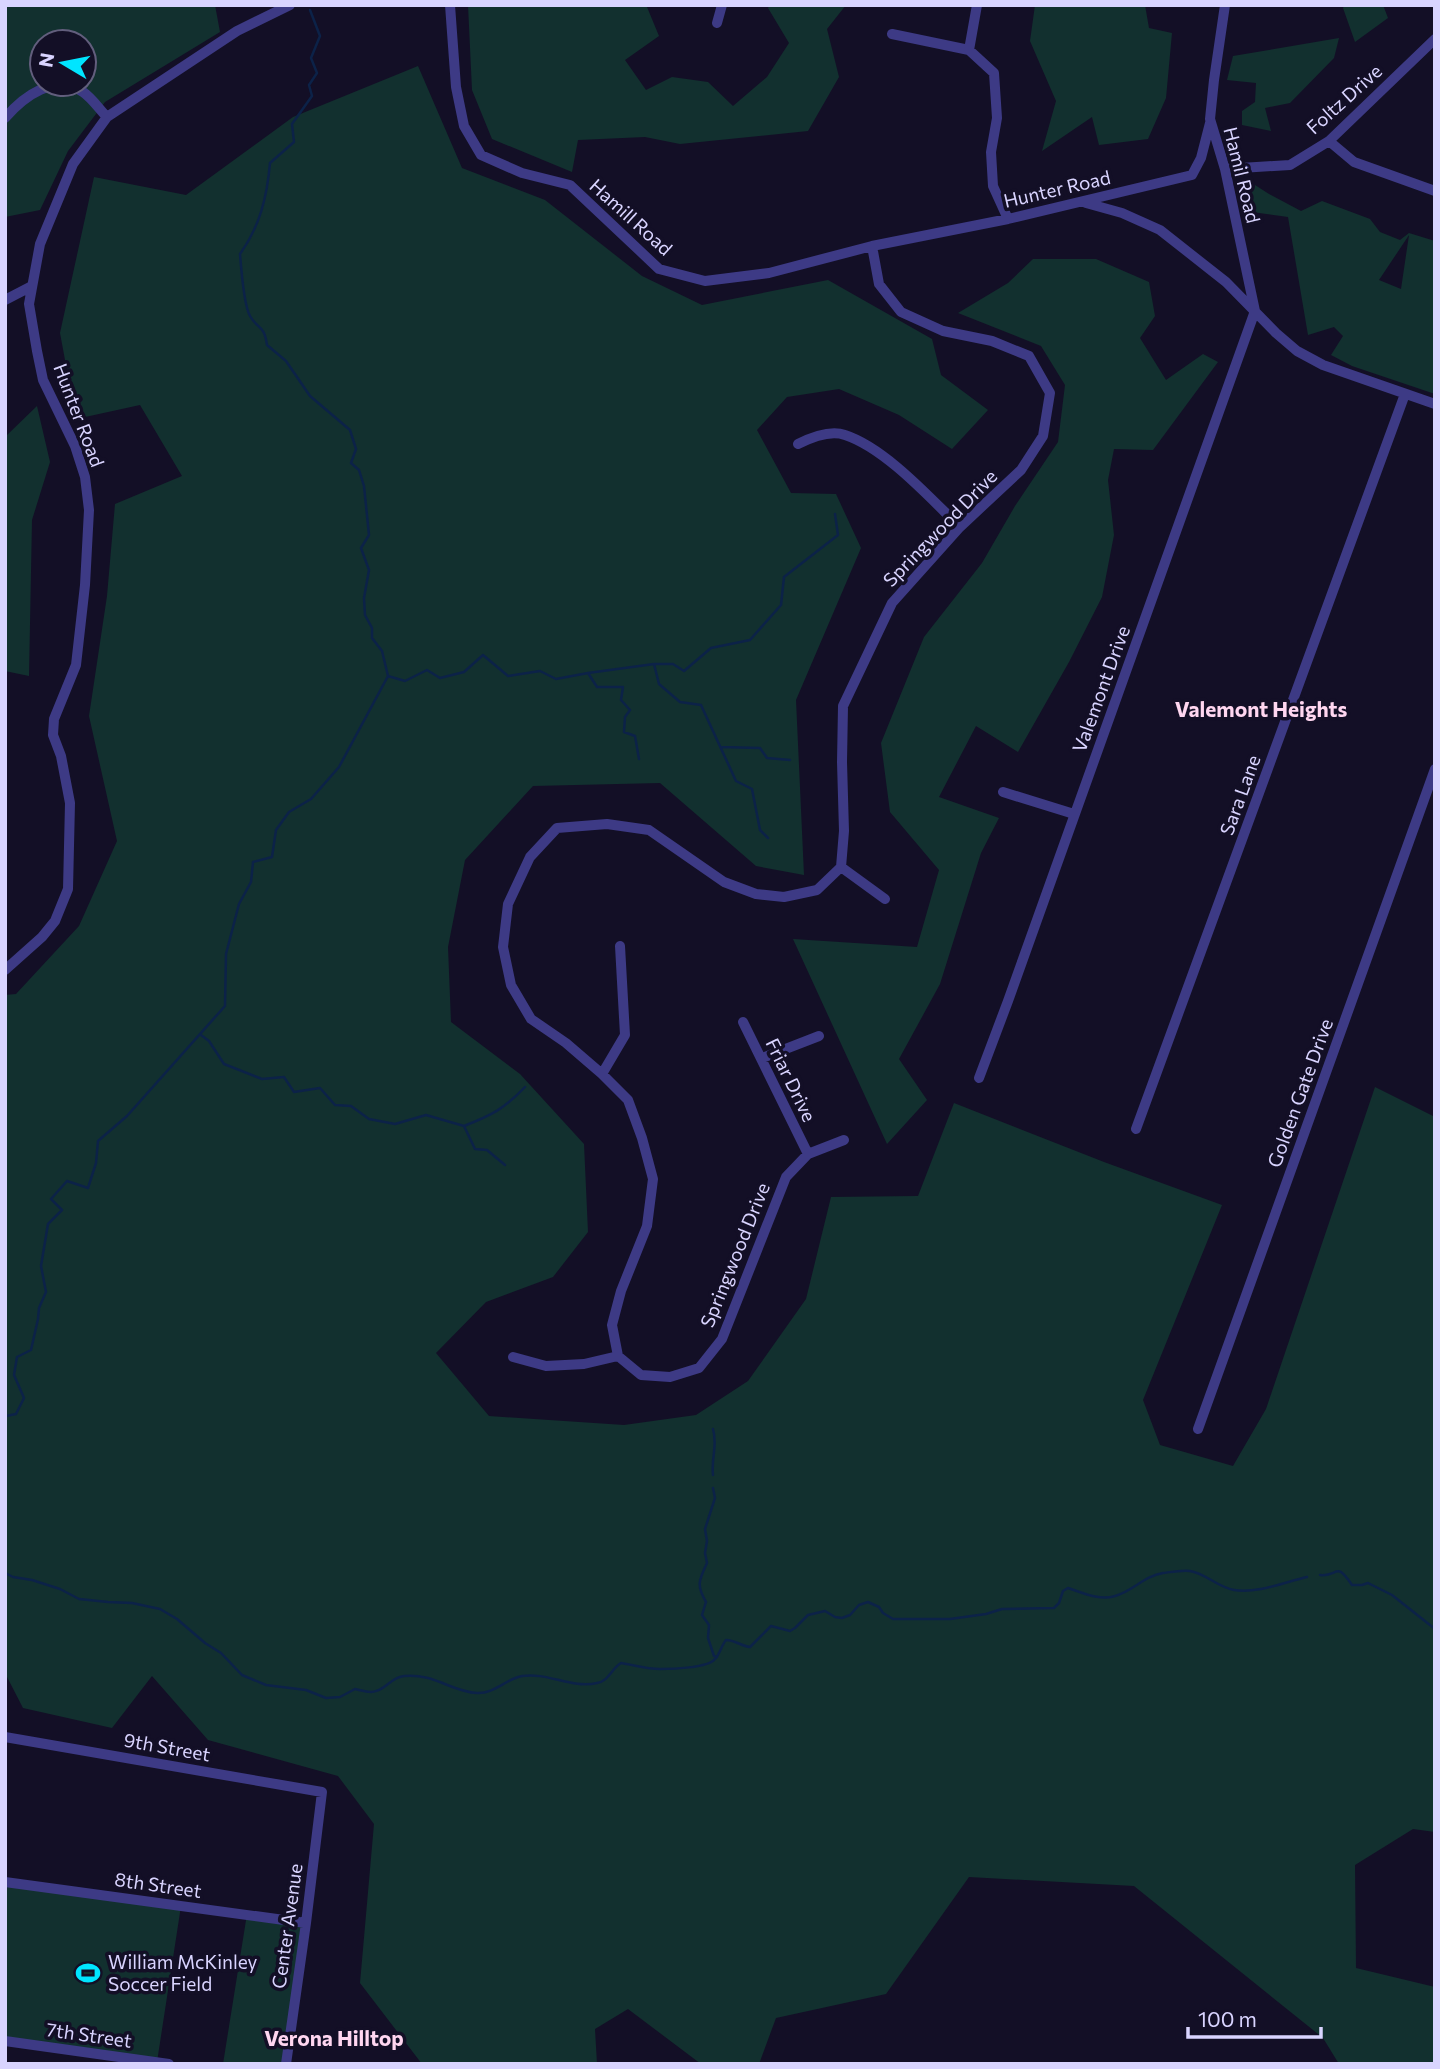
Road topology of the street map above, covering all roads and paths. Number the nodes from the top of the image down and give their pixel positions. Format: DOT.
graph roads {
  1 [pos="290,5"];
  2 [pos="450,5"];
  3 [pos="722,5"];
  4 [pos="977,5"];
  5 [pos="1225,5"];
  6 [pos="718,23"];
  7 [pos="892,34"];
  8 [pos="1435,38"];
  9 [pos="969,50"];
  10 [pos="107,117"];
  11 [pos="5,118"];
  12 [pos="1210,120"];
  13 [pos="1329,141"];
  14 [pos="1225,169"];
  15 [pos="1435,191"];
  16 [pos="1082,202"];
  17 [pos="1008,219"];
  18 [pos="872,246"];
  19 [pos="32,286"];
  20 [pos="5,300"];
  21 [pos="1255,311"];
  22 [pos="1405,394"];
  23 [pos="1435,404"];
  24 [pos="799,444"];
  25 [pos="960,527"];
  26 [pos="1435,769"];
  27 [pos="1003,792"];
  28 [pos="1074,814"];
  29 [pos="841,867"];
  30 [pos="886,899"];
  31 [pos="620,946"];
  32 [pos="5,970"];
  33 [pos="743,1022"];
  34 [pos="819,1036"];
  35 [pos="762,1058"];
  36 [pos="602,1074"];
  37 [pos="979,1078"];
  38 [pos="1136,1129"];
  39 [pos="844,1140"];
  40 [pos="808,1154"];
  41 [pos="618,1356"];
  42 [pos="513,1357"];
  43 [pos="1198,1429"];
  44 [pos="5,1737"];
  45 [pos="322,1792"];
  46 [pos="5,1882"];
  47 [pos="306,1923"];
  48 [pos="5,2041"];
  49 [pos="169,2064"];
  50 [pos="286,2064"];
  1 -- 10 [label="street, Hunter Road"];
  2 -- 18 [label="street, Hamill Road"];
  3 -- 6 [label="street"];
  4 -- 9 [label="street"];
  5 -- 12 [label="street, Hamil Road"];
  7 -- 9 [label="street"];
  8 -- 13 [label="street, Foltz Drive"];
  9 -- 17 [label="street"];
  10 -- 11 [label="street"];
  10 -- 19 [label="street, Hunter Road"];
  12 -- 14 [label="street, Hamil Road"];
  12 -- 16 [label="street, Hunter Road"];
  13 -- 14 [label="street, Foltz Drive"];
  13 -- 15 [label="street"];
  14 -- 21 [label="street, Hamil Road"];
  16 -- 17 [label="street, Hunter Road"];
  16 -- 21 [label="street"];
  17 -- 18 [label="street, Hunter Road"];
  18 -- 25 [label="street, Springwood Drive"];
  19 -- 20 [label="street"];
  19 -- 32 [label="street, Hunter Road"];
  21 -- 22 [label="street"];
  21 -- 28 [label="street, Valemont Drive"];
  22 -- 23 [label="street"];
  22 -- 38 [label="street, Sara Lane"];
  24 -- 25 [label="street"];
  25 -- 29 [label="street, Springwood Drive"];
  26 -- 43 [label="street, Golden Gate Drive"];
  27 -- 28 [label="street"];
  28 -- 37 [label="street, Valemont Drive"];
  29 -- 30 [label="street"];
  29 -- 36 [label="street"];
  31 -- 36 [label="street"];
  33 -- 35 [label="street, Friar Drive"];
  34 -- 35 [label="street"];
  35 -- 40 [label="street, Friar Drive"];
  36 -- 41 [label="street"];
  39 -- 40 [label="street, Springwood Drive"];
  40 -- 41 [label="street, Springwood Drive"];
  41 -- 42 [label="street"];
  44 -- 45 [label="street, 9th Street"];
  45 -- 47 [label="street, Center Avenue"];
  46 -- 47 [label="street, 8th Street"];
  47 -- 50 [label="street, Center Avenue"];
  48 -- 49 [label="street, 7th Street"];
}
